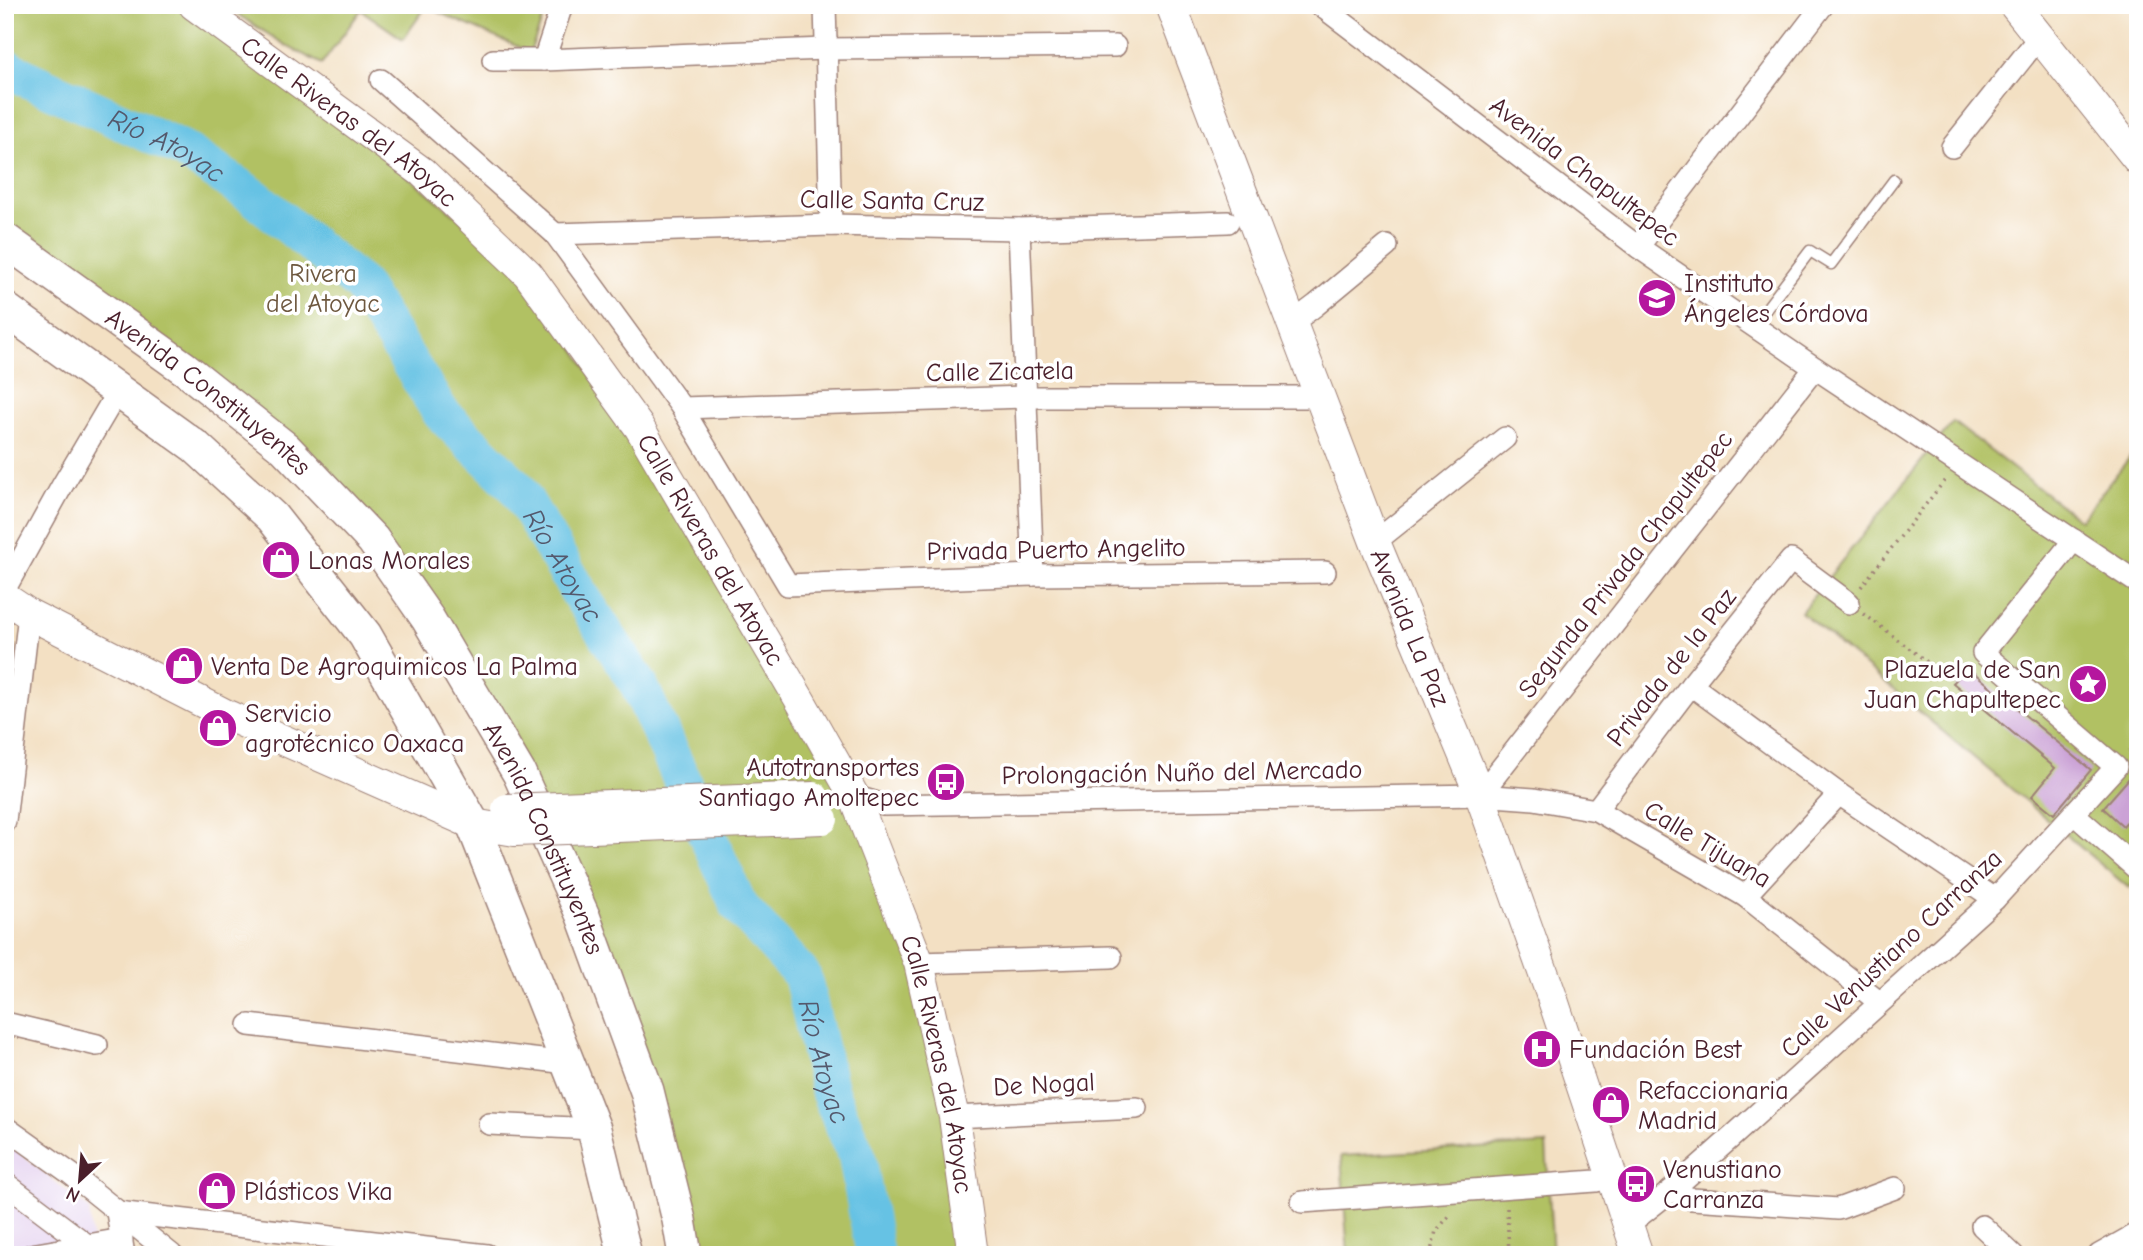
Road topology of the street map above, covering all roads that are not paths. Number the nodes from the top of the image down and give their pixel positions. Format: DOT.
graph roads {
  1 [pos="194,5"];
  2 [pos="562,5"];
  3 [pos="825,5"];
  4 [pos="1171,5"];
  5 [pos="1320,5"];
  6 [pos="1823,5"];
  7 [pos="2014,5"];
  8 [pos="2039,36"];
  9 [pos="1115,46"];
  10 [pos="825,49"];
  11 [pos="493,60"];
  12 [pos="544,60"];
  13 [pos="381,80"];
  14 [pos="1952,147"];
  15 [pos="2138,160"];
  16 [pos="1894,180"];
  17 [pos="1228,222"];
  18 [pos="831,225"];
  19 [pos="1020,229"];
  20 [pos="555,234"];
  21 [pos="5,240"];
  22 [pos="1387,246"];
  23 [pos="1638,247"];
  24 [pos="5,309"];
  25 [pos="1292,323"];
  26 [pos="1754,325"];
  27 [pos="1815,368"];
  28 [pos="118,391"];
  29 [pos="1025,397"];
  30 [pos="1319,397"];
  31 [pos="682,408"];
  32 [pos="1505,438"];
  33 [pos="2074,540"];
  34 [pos="1375,542"];
  35 [pos="1325,572"];
  36 [pos="1033,575"];
  37 [pos="2138,583"];
  38 [pos="5,589"];
  39 [pos="1849,603"];
  40 [pos="17,606"];
  41 [pos="1691,685"];
  42 [pos="1839,794"];
  43 [pos="1480,795"];
  44 [pos="867,807"];
  45 [pos="1596,810"];
  46 [pos="459,814"];
  47 [pos="2074,814"];
  48 [pos="5,821"];
  49 [pos="2138,870"];
  50 [pos="1745,896"];
  51 [pos="1994,899"];
  52 [pos="1111,957"];
  53 [pos="919,963"];
  54 [pos="1879,1002"];
  55 [pos="5,1023"];
  56 [pos="248,1025"];
  57 [pos="97,1045"];
  58 [pos="567,1063"];
  59 [pos="1137,1108"];
  60 [pos="954,1117"];
  61 [pos="489,1124"];
  62 [pos="5,1127"];
  63 [pos="594,1129"];
  64 [pos="1613,1177"];
  65 [pos="5,1183"];
  66 [pos="1895,1188"];
  67 [pos="1672,1190"];
  68 [pos="1302,1202"];
  69 [pos="117,1212"];
  70 [pos="1629,1224"];
  71 [pos="1982,1226"];
  72 [pos="2138,1233"];
  73 [pos="87,1245"];
  74 [pos="123,1247"];
  75 [pos="474,1254"];
  76 [pos="31,1255"];
  77 [pos="172,1255"];
  78 [pos="625,1255"];
  79 [pos="685,1255"];
  80 [pos="972,1255"];
  81 [pos="1638,1255"];
  82 [pos="2013,1255"];
  83 [pos="2099,1255"];
  1 -- 44 [label="street, Calle Riveras del Atoyac"];
  2 -- 12 [label="street"];
  3 -- 10 [label="street"];
  4 -- 25 [label="street, Avenida La Paz"];
  5 -- 23 [label="street, Avenida Chapultepec"];
  6 -- 23 [label="street"];
  7 -- 8 [label="street"];
  8 -- 14 [label="street"];
  8 -- 15 [label="street"];
  9 -- 10 [label="street"];
  10 -- 12 [label="street"];
  10 -- 18 [label="street"];
  11 -- 12 [label="street"];
  13 -- 20 [label="street"];
  16 -- 26 [label="lane"];
  17 -- 19 [label="street, Calle Santa Cruz"];
  18 -- 19 [label="street, Calle Santa Cruz"];
  18 -- 20 [label="street, Calle Santa Cruz"];
  19 -- 29 [label="street"];
  20 -- 31 [label="street"];
  21 -- 79 [label="main road, Avenida Constituyentes"];
  22 -- 25 [label="street"];
  23 -- 26 [label="street, Avenida Chapultepec"];
  24 -- 28 [label="main road, Avenida Constituyentes"];
  25 -- 30 [label="street, Avenida La Paz"];
  26 -- 27 [label="street, Avenida Chapultepec"];
  27 -- 33 [label="street, Avenida Chapultepec"];
  27 -- 43 [label="street, Segunda Privada Chapultepec"];
  28 -- 38 [label="street"];
  28 -- 46 [label="main road, Avenida Constituyentes"];
  29 -- 30 [label="street, Calle Zicatela"];
  29 -- 31 [label="street, Calle Zicatela"];
  29 -- 36 [label="street"];
  30 -- 34 [label="street, Avenida La Paz"];
  31 -- 36 [label="street, Privada Puerto Angelito"];
  32 -- 34 [label="street"];
  33 -- 37 [label="street, Avenida Chapultepec"];
  33 -- 47 [label="street, Calle Venustiano Carranza"];
  34 -- 43 [label="street, Avenida La Paz"];
  35 -- 36 [label="street, Privada Puerto Angelito"];
  39 -- 41 [label="street, Privada de la Paz"];
  40 -- 46 [label="street"];
  40 -- 48 [label="street"];
  41 -- 42 [label="street"];
  41 -- 45 [label="street, Privada de la Paz"];
  42 -- 50 [label="street"];
  42 -- 51 [label="street"];
  43 -- 44 [label="street, Prolongación Nuño del Mercado"];
  43 -- 45 [label="street, Calle Tijuana"];
  43 -- 64 [label="street, Avenida La Paz"];
  44 -- 46 [label="street, bridge"];
  44 -- 53 [label="street, Calle Riveras del Atoyac"];
  45 -- 50 [label="street, Calle Tijuana"];
  46 -- 58 [label="main road, Avenida Constituyentes"];
  47 -- 49 [label="street"];
  47 -- 51 [label="street, Calle Venustiano Carranza"];
  50 -- 54 [label="street, Calle Tijuana"];
  51 -- 54 [label="street, Calle Venustiano Carranza"];
  52 -- 53 [label="street"];
  53 -- 60 [label="street, Calle Riveras del Atoyac"];
  54 -- 67 [label="street, Calle Venustiano Carranza"];
  55 -- 57 [label="street"];
  56 -- 58 [label="street"];
  58 -- 63 [label="main road, Avenida Constituyentes"];
  59 -- 60 [label="street, De Nogal"];
  60 -- 80 [label="street, Calle Riveras del Atoyac"];
  61 -- 63 [label="street"];
  62 -- 69 [label="street"];
  63 -- 78 [label="main road, Avenida Constituyentes"];
  64 -- 68 [label="street"];
  64 -- 70 [label="street, Avenida La Paz"];
  65 -- 73 [label="street"];
  66 -- 67 [label="street"];
  67 -- 70 [label="street, Calle Venustiano Carranza"];
  69 -- 74 [label="street"];
  69 -- 75 [label="street"];
  69 -- 77 [label="street"];
  70 -- 81 [label="street, Avenida La Paz"];
  71 -- 82 [label="street"];
  72 -- 83 [label="street"];
  73 -- 74 [label="street"];
  73 -- 76 [label="street"];
}
